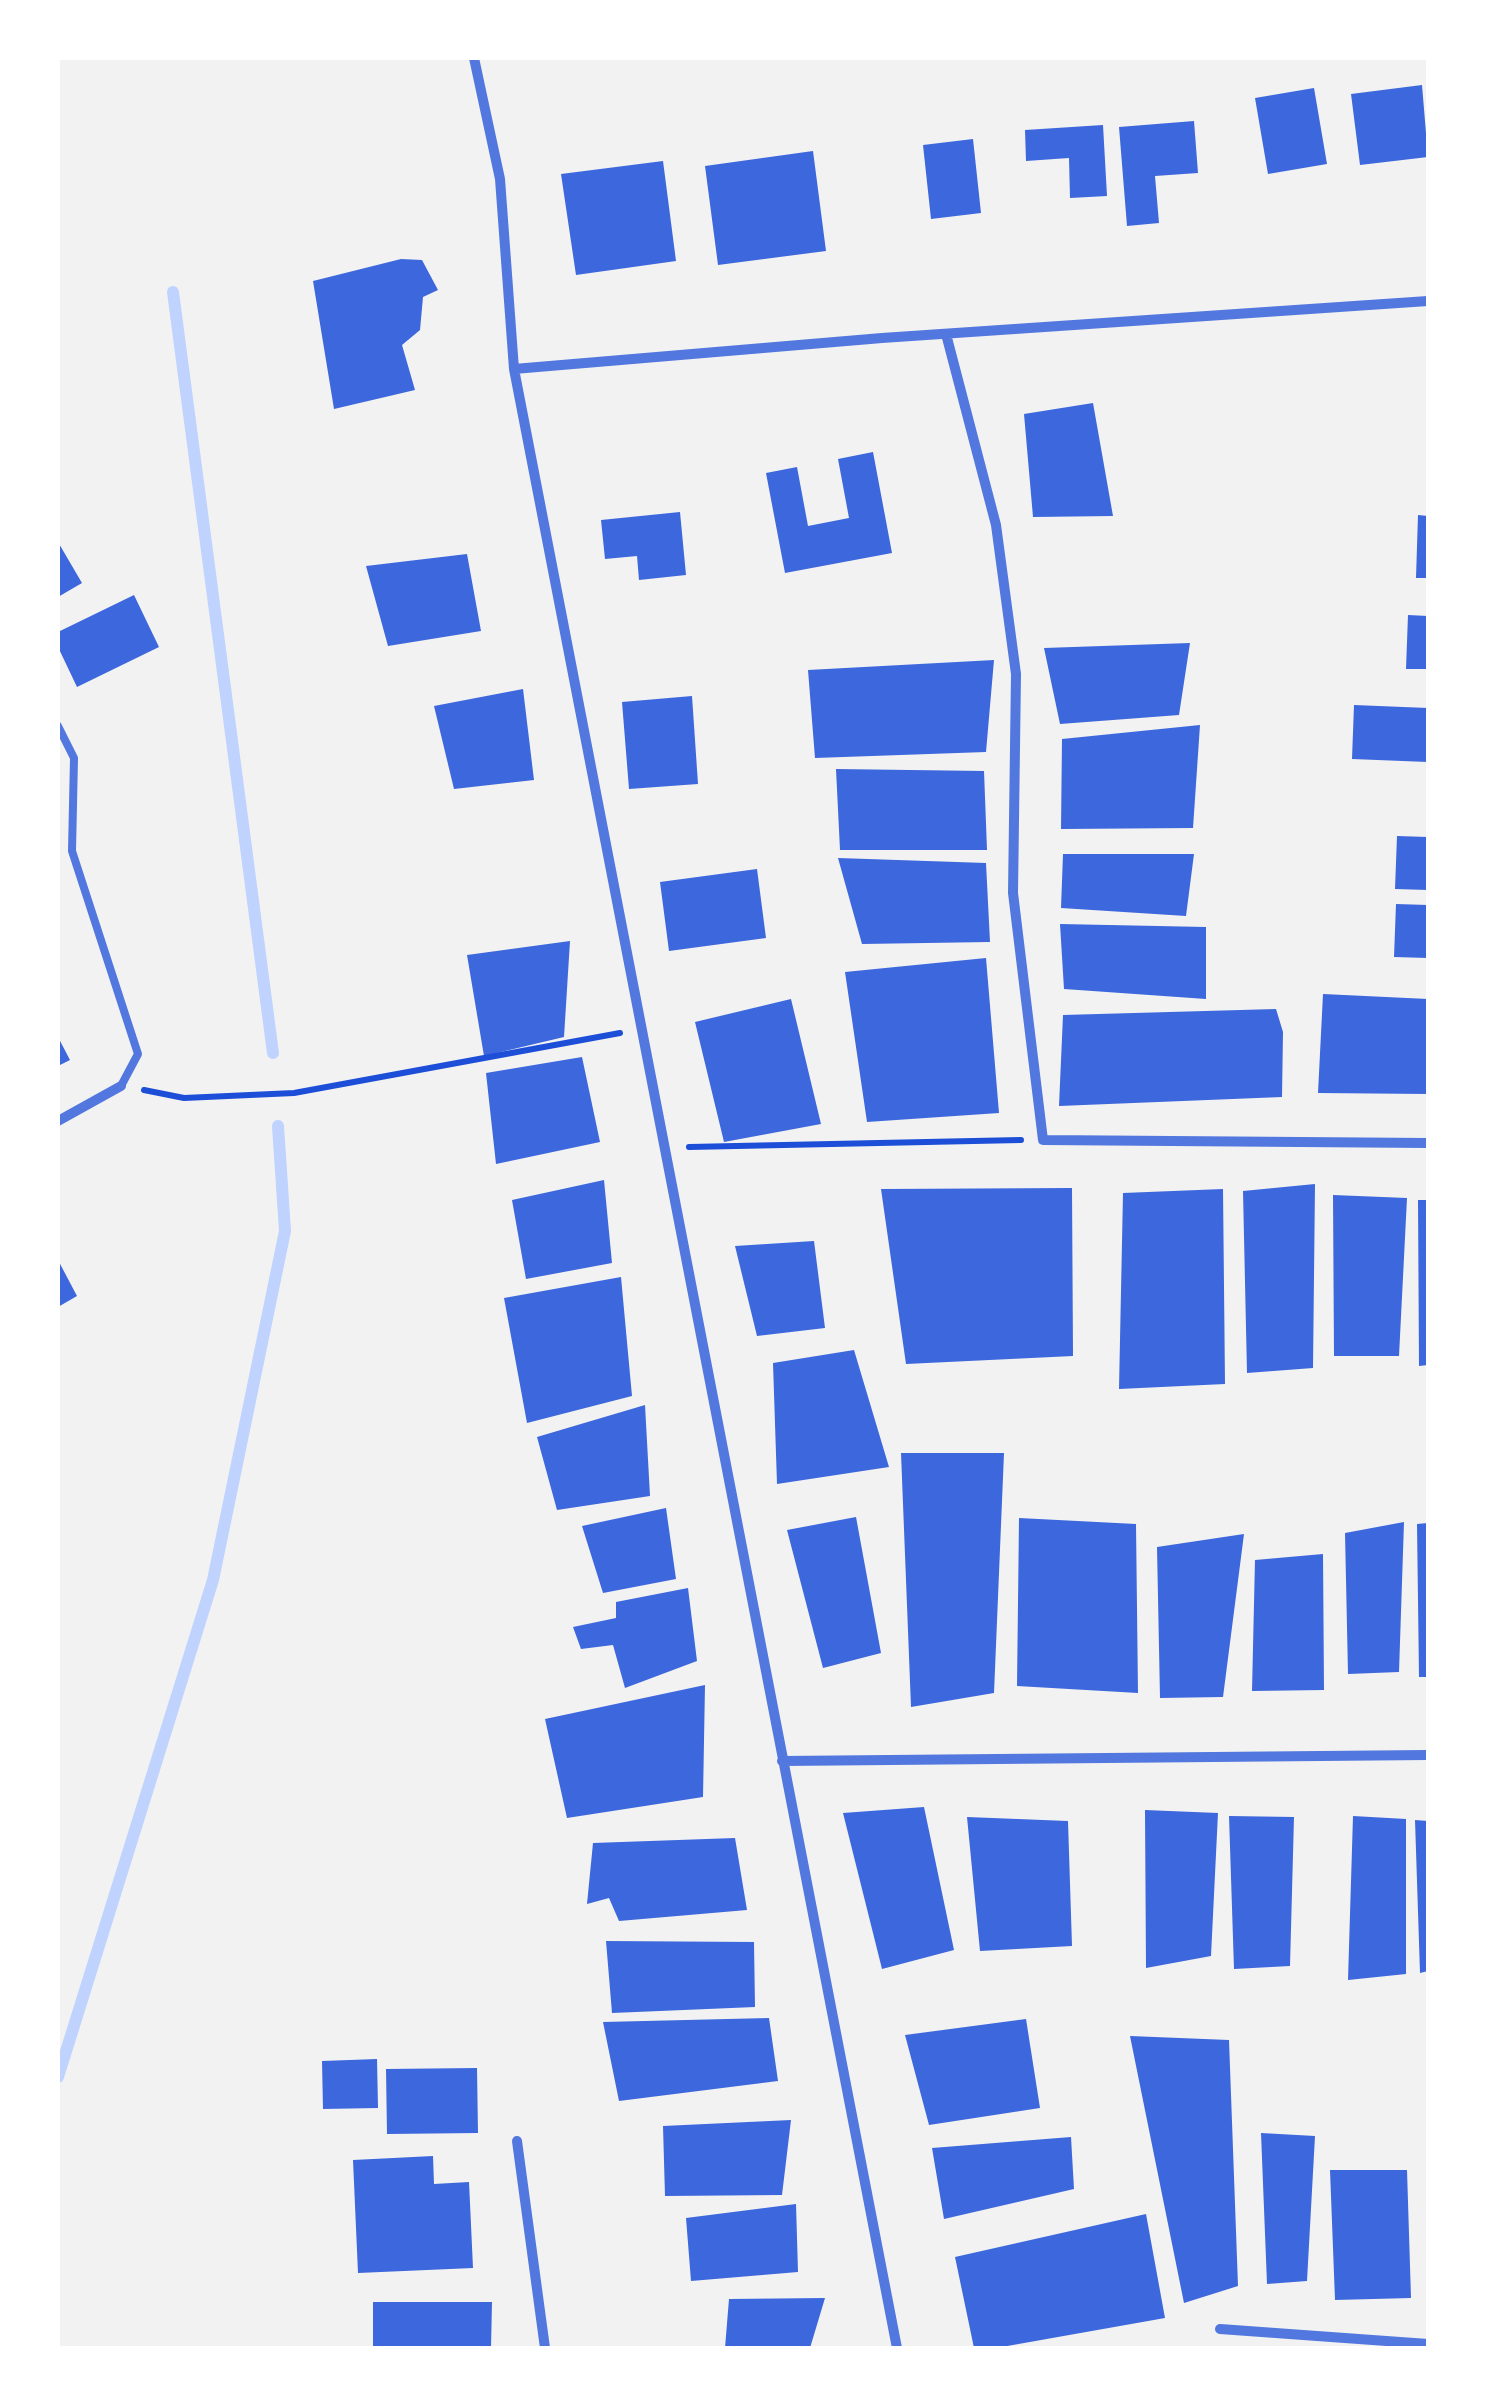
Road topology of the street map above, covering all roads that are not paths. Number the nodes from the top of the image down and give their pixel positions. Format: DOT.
graph roads {
  1 [pos="474,58"];
  2 [pos="1428,301"];
  3 [pos="946,334"];
  4 [pos="514,370"];
  5 [pos="58,726"];
  6 [pos="121,1086"];
  7 [pos="58,1121"];
  8 [pos="1428,1143"];
  9 [pos="1428,1755"];
  10 [pos="782,1761"];
  11 [pos="517,2142"];
  12 [pos="1220,2329"];
  13 [pos="1428,2344"];
  14 [pos="545,2348"];
  15 [pos="897,2348"];
  1 -- 4 [label="street"];
  2 -- 3 [label="street"];
  3 -- 4 [label="street"];
  3 -- 8 [label="street"];
  4 -- 10 [label="street"];
  5 -- 6 [label="lane"];
  6 -- 7 [label="street"];
  9 -- 10 [label="street"];
  10 -- 15 [label="street"];
  11 -- 14 [label="street"];
  12 -- 13 [label="street"];
}
